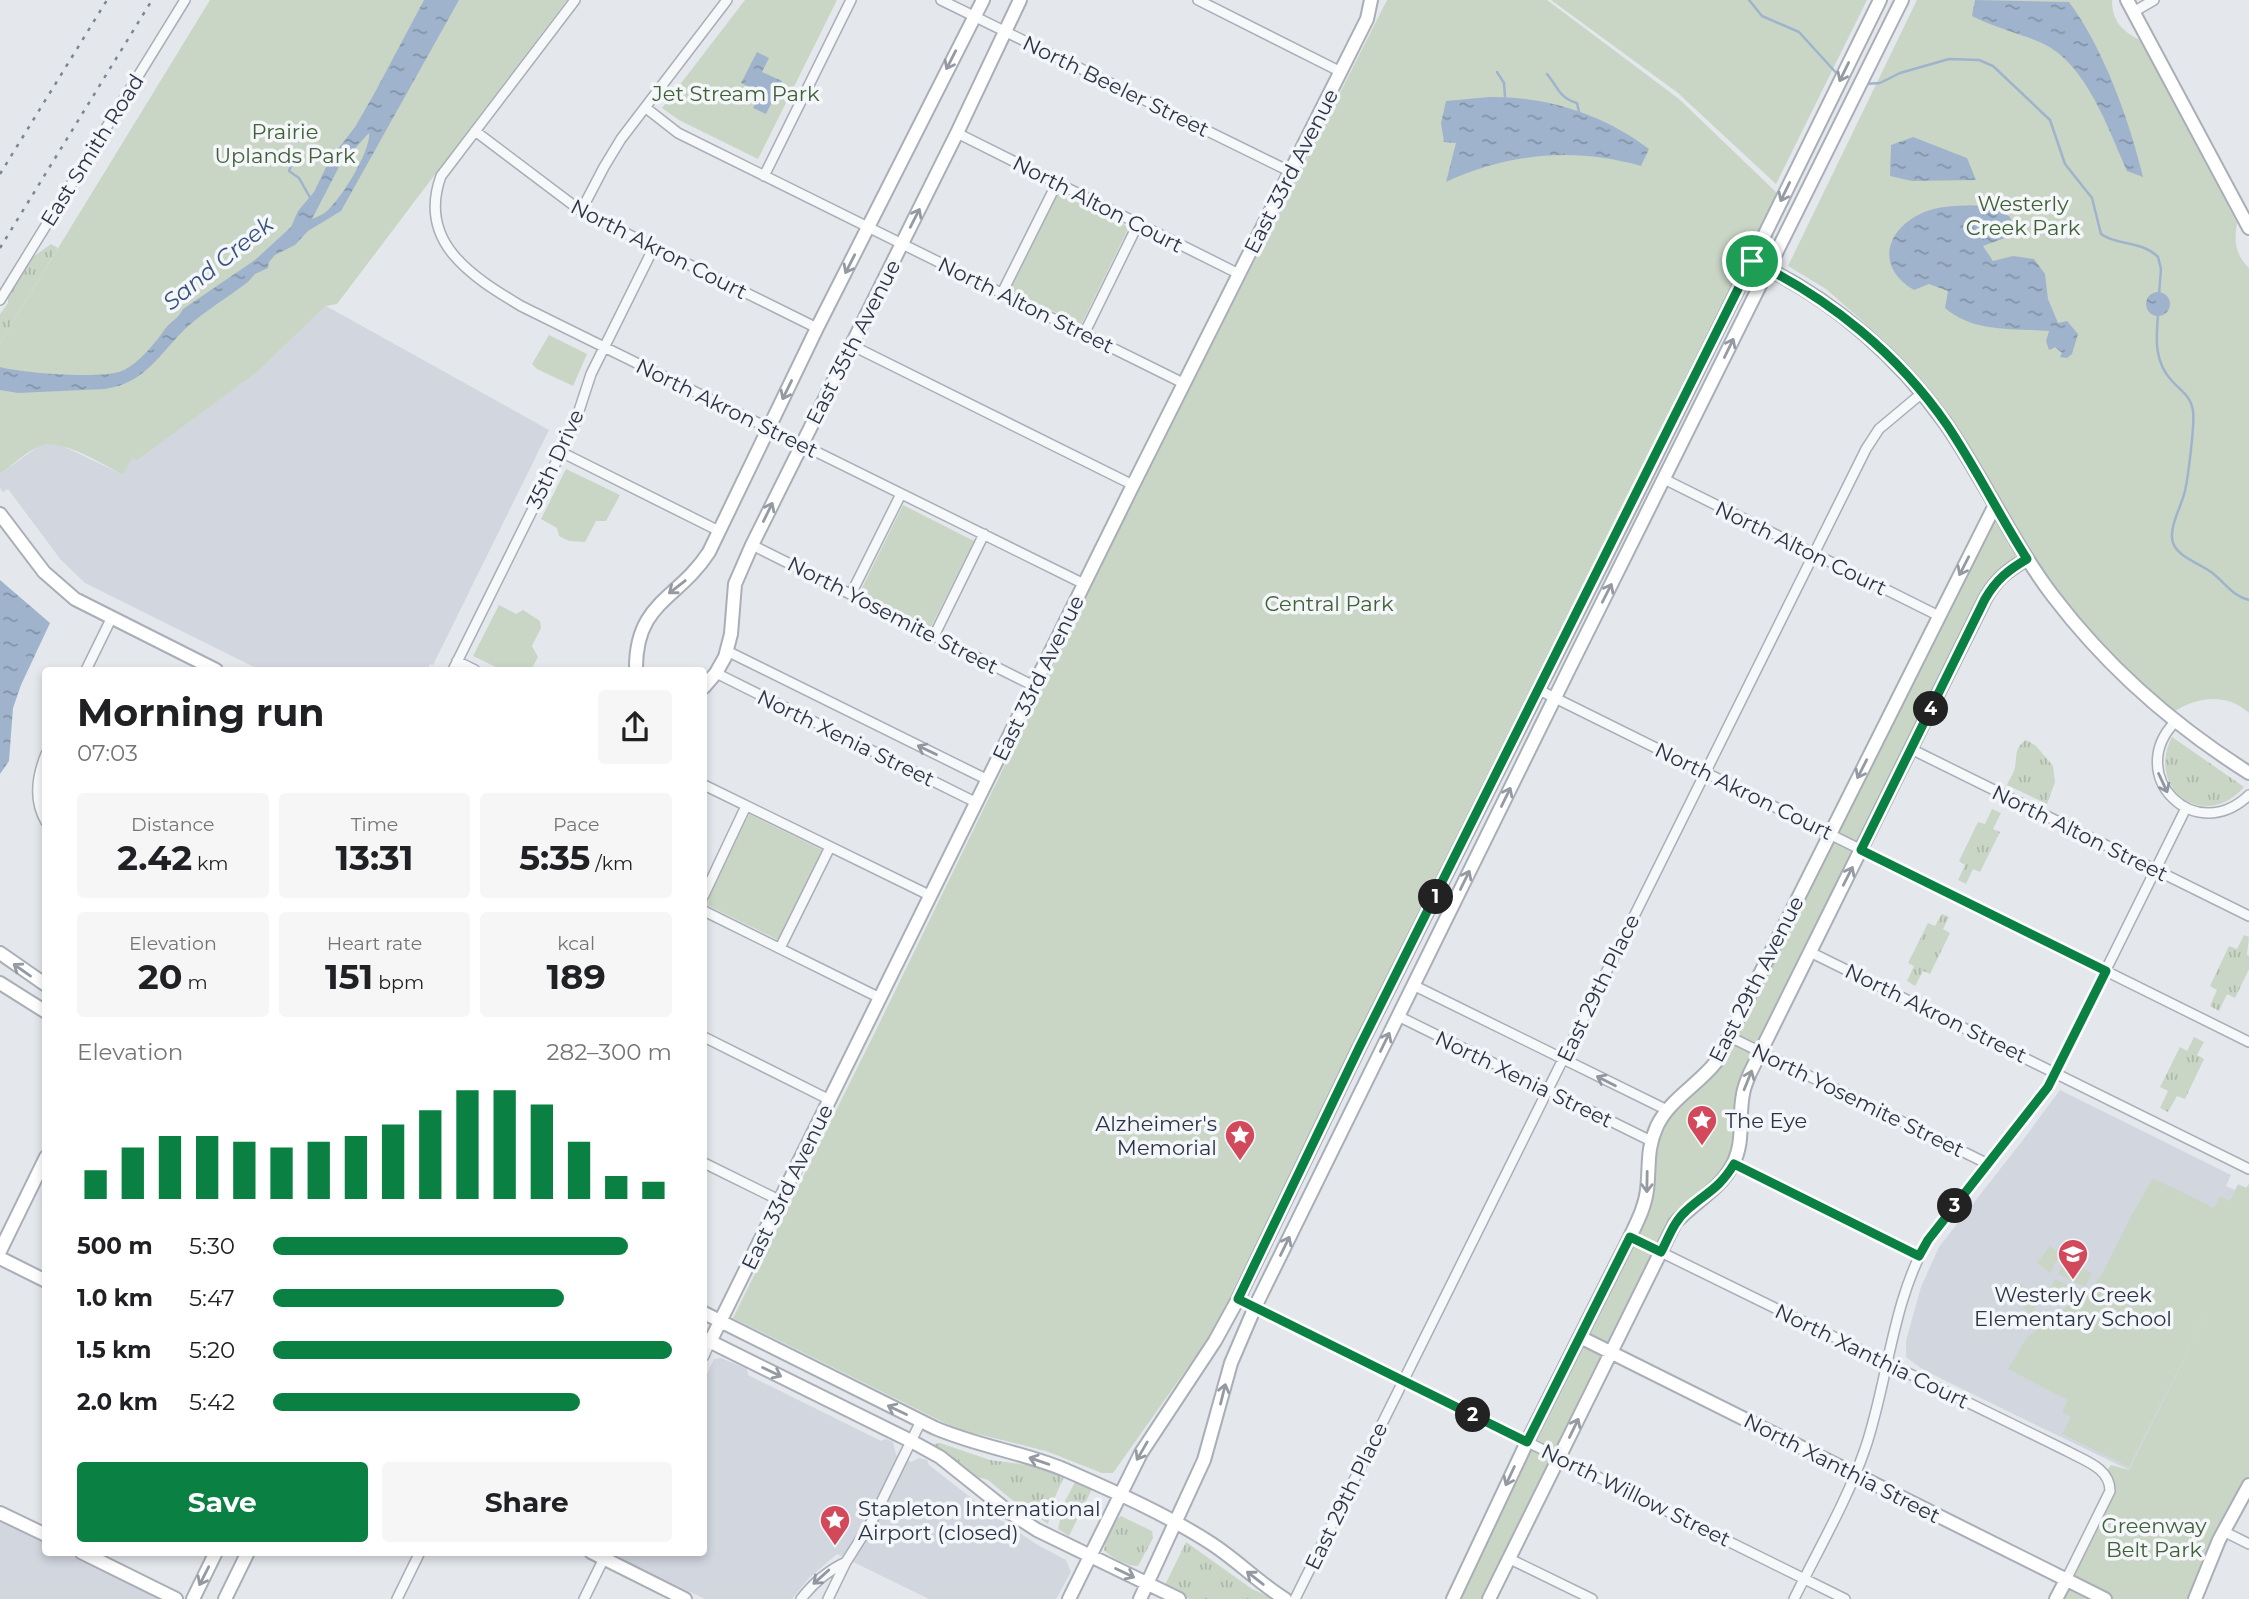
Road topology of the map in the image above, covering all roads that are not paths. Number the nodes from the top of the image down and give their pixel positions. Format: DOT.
graph roads {
  1 [pos="185,0"];
  2 [pos="575,0"];
  3 [pos="727,0"];
  4 [pos="852,0"];
  5 [pos="941,0"];
  6 [pos="983,0"];
  7 [pos="1020,0"];
  8 [pos="1198,0"];
  9 [pos="1371,0"];
  10 [pos="1880,0"];
  11 [pos="1902,0"];
  12 [pos="2154,0"];
  13 [pos="2131,6"];
  14 [pos="973,16"];
  15 [pos="1006,33"];
  16 [pos="1341,72"];
  17 [pos="646,108"];
  18 [pos="475,131"];
  19 [pos="957,134"];
  20 [pos="1291,172"];
  21 [pos="764,176"];
  22 [pos="1057,183"];
  23 [pos="581,211"];
  24 [pos="1138,224"];
  25 [pos="868,227"];
  26 [pos="2249,228"];
  27 [pos="902,244"];
  28 [pos="654,247"];
  29 [pos="1752,261"];
  30 [pos="1768,269"];
  31 [pos="1239,274"];
  32 [pos="1002,293"];
  33 [pos="0,300"];
  34 [pos="817,328"];
  35 [pos="1084,334"];
  36 [pos="851,345"];
  37 [pos="604,347"];
  38 [pos="1185,384"];
  39 [pos="1922,393"];
  40 [pos="768,428"];
  41 [pos="801,444"];
  42 [pos="561,452"];
  43 [pos="1664,479"];
  44 [pos="1133,485"];
  45 [pos="901,494"];
  46 [pos="1995,505"];
  47 [pos="0,513"];
  48 [pos="719,531"];
  49 [pos="984,534"];
  50 [pos="752,545"];
  51 [pos="1814,554"];
  52 [pos="2027,559"];
  53 [pos="1084,584"];
  54 [pos="851,594"];
  55 [pos="1939,616"];
  56 [pos="111,619"];
  57 [pos="934,636"];
  58 [pos="727,651"];
  59 [pos="455,666"];
  60 [pos="87,667"];
  61 [pos="210,667"];
  62 [pos="636,667"];
  63 [pos="716,674"];
  64 [pos="707,684"];
  65 [pos="1034,686"];
  66 [pos="1539,690"];
  67 [pos="1555,698"];
  68 [pos="2175,722"];
  69 [pos="1911,749"];
  70 [pos="42,766"];
  71 [pos="1705,772"];
  72 [pos="2249,773"];
  73 [pos="988,780"];
  74 [pos="707,786"];
  75 [pos="2249,795"];
  76 [pos="977,803"];
  77 [pos="746,806"];
  78 [pos="2186,808"];
  79 [pos="42,813"];
  80 [pos="1829,834"];
  81 [pos="830,847"];
  82 [pos="1861,850"];
  83 [pos="2156,870"];
  84 [pos="707,889"];
  85 [pos="931,896"];
  86 [pos="707,912"];
  87 [pos="2249,916"];
  88 [pos="780,948"];
  89 [pos="1811,951"];
  90 [pos="0,953"];
  91 [pos="2106,971"];
  92 [pos="42,982"];
  93 [pos="0,984"];
  94 [pos="1413,985"];
  95 [pos="880,998"];
  96 [pos="42,1010"];
  97 [pos="1398,1016"];
  98 [pos="1728,1036"];
  99 [pos="707,1038"];
  100 [pos="2249,1042"];
  101 [pos="1761,1052"];
  102 [pos="1563,1059"];
  103 [pos="2056,1073"];
  104 [pos="1548,1090"];
  105 [pos="830,1100"];
  106 [pos="1667,1111"];
  107 [pos="1651,1141"];
  108 [pos="707,1164"];
  109 [pos="1734,1164"];
  110 [pos="1988,1164"];
  111 [pos="42,1165"];
  112 [pos="2249,1169"];
  113 [pos="781,1201"];
  114 [pos="1630,1237"];
  115 [pos="0,1251"];
  116 [pos="1661,1252"];
  117 [pos="1919,1256"];
  118 [pos="0,1258"];
  119 [pos="42,1279"];
  120 [pos="1238,1299"];
  121 [pos="1255,1307"];
  122 [pos="707,1315"];
  123 [pos="721,1322"];
  124 [pos="1580,1336"];
  125 [pos="707,1340"];
  126 [pos="1611,1352"];
  127 [pos="1888,1363"];
  128 [pos="1404,1381"];
  129 [pos="921,1421"];
  130 [pos="911,1441"];
  131 [pos="1527,1442"];
  132 [pos="1559,1457"];
  133 [pos="1856,1474"];
  134 [pos="2249,1485"];
  135 [pos="1119,1495"];
  136 [pos="0,1513"];
  137 [pos="1176,1524"];
  138 [pos="2223,1531"];
  139 [pos="42,1533"];
  140 [pos="2249,1544"];
  141 [pos="89,1556"];
  142 [pos="214,1556"];
  143 [pos="246,1556"];
  144 [pos="418,1556"];
  145 [pos="605,1556"];
  146 [pos="607,1556"];
  147 [pos="1090,1556"];
  148 [pos="1510,1559"];
  149 [pos="846,1562"];
  150 [pos="1804,1579"];
  151 [pos="2066,1580"];
  152 [pos="1147,1584"];
  153 [pos="176,1599"];
  154 [pos="193,1599"];
  155 [pos="225,1599"];
  156 [pos="397,1599"];
  157 [pos="584,1599"];
  158 [pos="685,1599"];
  159 [pos="801,1599"];
  160 [pos="828,1599"];
  161 [pos="1069,1599"];
  162 [pos="1140,1599"];
  163 [pos="1179,1599"];
  164 [pos="1285,1599"];
  165 [pos="1295,1599"];
  166 [pos="1452,1599"];
  167 [pos="1489,1599"];
  168 [pos="1592,1599"];
  169 [pos="1794,1599"];
  170 [pos="1845,1599"];
  171 [pos="2056,1599"];
  172 [pos="2105,1599"];
  173 [pos="2195,1599"];
  1 -- 33 [label="street, East Smith Road"];
  2 -- 18 [label="street"];
  3 -- 17 [label="street"];
  4 -- 21 [label="street"];
  5 -- 14 [label="street, North Beeler Street"];
  6 -- 14 [label="street, East 35th Avenue"];
  7 -- 15 [label="street, East 35th Avenue"];
  8 -- 16 [label="street"];
  9 -- 16 [label="street, East 33rd Avenue"];
  10 -- 29 [label="street, one-way"];
  11 -- 30 [label="street"];
  12 -- 13 [label="street"];
  13 -- 26 [label="street"];
  14 -- 15 [label="street, North Beeler Street"];
  14 -- 25 [label="street, East 35th Avenue, one-way"];
  15 -- 19 [label="street, East 35th Avenue"];
  15 -- 20 [label="street, North Beeler Street"];
  16 -- 20 [label="street, East 33rd Avenue"];
  17 -- 21 [label="street, North Alton Street"];
  17 -- 23 [label="street"];
  18 -- 23 [label="street, North Akron Court"];
  18 -- 37 [label="street, North Akron Street"];
  19 -- 22 [label="street, North Alton Court"];
  27 -- 19 [label="street, East 35th Avenue, one-way"];
  20 -- 31 [label="street, East 33rd Avenue"];
  21 -- 25 [label="street, North Alton Street"];
  22 -- 24 [label="street, North Alton Court"];
  22 -- 32 [label="street"];
  23 -- 28 [label="street, North Akron Court"];
  24 -- 31 [label="street, North Alton Court"];
  24 -- 35 [label="street"];
  25 -- 27 [label="street, North Alton Street"];
  25 -- 34 [label="street, East 35th Avenue, one-way"];
  27 -- 32 [label="street, North Alton Street"];
  27 -- 36 [label="street, East 35th Avenue"];
  28 -- 34 [label="street, North Akron Court"];
  28 -- 37 [label="street, 35th Drive"];
  29 -- 30 [label="street"];
  29 -- 66 [label="street"];
  30 -- 39 [label="street"];
  43 -- 30 [label="street, one-way"];
  31 -- 38 [label="street, East 33rd Avenue"];
  32 -- 35 [label="street, North Alton Street"];
  34 -- 40 [label="street, East 35th Avenue, one-way"];
  35 -- 38 [label="street, North Alton Street"];
  36 -- 41 [label="street, East 35th Avenue"];
  36 -- 44 [label="street"];
  37 -- 40 [label="street, North Akron Street"];
  37 -- 42 [label="street, 35th Drive"];
  38 -- 44 [label="street, East 33rd Avenue"];
  39 -- 46 [label="street"];
  39 -- 51 [label="street, East 29th Place"];
  40 -- 41 [label="street, North Akron Street"];
  40 -- 48 [label="street, East 35th Avenue"];
  41 -- 45 [label="street, North Akron Street"];
  50 -- 41 [label="street, East 35th Avenue, one-way"];
  42 -- 48 [label="street"];
  42 -- 59 [label="street, 35th Drive"];
  43 -- 51 [label="street, North Alton Court"];
  67 -- 43 [label="street, one-way"];
  44 -- 53 [label="street, East 33rd Avenue"];
  45 -- 49 [label="street, North Akron Street"];
  45 -- 54 [label="street"];
  46 -- 52 [label="street"];
  46 -- 55 [label="street, East 29th Avenue, one-way"];
  47 -- 56 [label="street"];
  48 -- 62 [label="street, East 35th Avenue, one-way"];
  49 -- 53 [label="street, North Akron Street"];
  49 -- 57 [label="street"];
  50 -- 54 [label="street, North Yosemite Street"];
  50 -- 58 [label="street, East 35th Avenue"];
  51 -- 55 [label="street, North Alton Court"];
  51 -- 71 [label="street, East 29th Place"];
  52 -- 68 [label="street"];
  52 -- 69 [label="street, East 29th Avenue"];
  53 -- 65 [label="street, East 33rd Avenue"];
  54 -- 57 [label="street, North Yosemite Street"];
  55 -- 80 [label="street, East 29th Avenue, one-way"];
  56 -- 60 [label="street"];
  56 -- 61 [label="street"];
  57 -- 65 [label="street, North Yosemite Street"];
  58 -- 63 [label="street, East 35th Avenue"];
  73 -- 58 [label="street, North Xenia Street, one-way"];
  63 -- 64 [label="street, East 35th Avenue"];
  63 -- 76 [label="street, North Xenia Street"];
  65 -- 73 [label="street, East 33rd Avenue"];
  66 -- 67 [label="street, North Akron Court"];
  66 -- 120 [label="street"];
  67 -- 71 [label="street, North Akron Court"];
  94 -- 67 [label="street, one-way"];
  68 -- 72 [label="street"];
  68 -- 78 [label="street, one-way"];
  69 -- 82 [label="street, East 29th Avenue"];
  69 -- 83 [label="street, North Alton Street"];
  70 -- 79 [label="street"];
  71 -- 80 [label="street, North Akron Court"];
  71 -- 102 [label="street, East 29th Place"];
  73 -- 76 [label="street, East 33rd Avenue"];
  74 -- 77 [label="street"];
  75 -- 78 [label="street"];
  76 -- 85 [label="street, East 33rd Avenue"];
  77 -- 81 [label="street"];
  77 -- 84 [label="street"];
  78 -- 83 [label="street"];
  80 -- 82 [label="street, North Akron Court"];
  80 -- 98 [label="street, East 29th Avenue"];
  81 -- 85 [label="street"];
  81 -- 88 [label="street"];
  89 -- 82 [label="street, East 29th Avenue, one-way"];
  82 -- 91 [label="street, North Akron Court"];
  83 -- 87 [label="street, North Alton Street"];
  83 -- 91 [label="street"];
  85 -- 95 [label="street, East 33rd Avenue"];
  86 -- 88 [label="street"];
  88 -- 95 [label="street"];
  89 -- 101 [label="street, East 29th Avenue"];
  89 -- 103 [label="street, North Akron Street"];
  92 -- 90 [label="street, one-way"];
  91 -- 100 [label="street, North Akron Court"];
  91 -- 103 [label="street"];
  93 -- 96 [label="street"];
  94 -- 97 [label="street"];
  94 -- 102 [label="street, North Xenia Street"];
  95 -- 105 [label="street, East 33rd Avenue"];
  97 -- 104 [label="street, North Xenia Street"];
  121 -- 97 [label="street, one-way"];
  98 -- 101 [label="street, North Yosemite Street"];
  98 -- 106 [label="street, East 29th Avenue"];
  99 -- 105 [label="street"];
  109 -- 101 [label="street, East 29th Avenue, one-way"];
  101 -- 110 [label="street, North Yosemite Street"];
  102 -- 104 [label="street, East 29th Place"];
  106 -- 102 [label="street, North Xenia Street, one-way"];
  103 -- 110 [label="street"];
  103 -- 112 [label="street, North Akron Street"];
  104 -- 107 [label="street, North Xenia Street"];
  104 -- 128 [label="street, East 29th Place"];
  105 -- 113 [label="street, East 33rd Avenue"];
  106 -- 107 [label="street, East 29th Avenue"];
  107 -- 114 [label="street, East 29th Avenue, one-way"];
  108 -- 113 [label="street"];
  109 -- 116 [label="street, East 29th Avenue"];
  109 -- 117 [label="street"];
  110 -- 117 [label="street"];
  111 -- 115 [label="street"];
  113 -- 123 [label="street, East 33rd Avenue"];
  114 -- 116 [label="street, North Xanthia Court"];
  114 -- 124 [label="street, East 29th Avenue"];
  116 -- 126 [label="street, East 29th Avenue"];
  116 -- 127 [label="street, North Xanthia Court"];
  117 -- 127 [label="street"];
  118 -- 119 [label="street"];
  120 -- 121 [label="street, North Willow Street"];
  120 -- 135 [label="street, one-way"];
  121 -- 128 [label="street, North Willow Street"];
  137 -- 121 [label="street, one-way"];
  122 -- 123 [label="street"];
  123 -- 125 [label="street, East 33rd Avenue"];
  129 -- 123 [label="street, one-way"];
  124 -- 126 [label="street, North Xanthia Street"];
  124 -- 131 [label="street, East 29th Avenue"];
  125 -- 130 [label="street, one-way"];
  132 -- 126 [label="street, East 29th Avenue, one-way"];
  126 -- 133 [label="street, North Xanthia Street"];
  127 -- 133 [label="street"];
  127 -- 151 [label="street, North Xanthia Court"];
  128 -- 131 [label="street, North Willow Street"];
  128 -- 165 [label="street, East 29th Place"];
  129 -- 130 [label="street"];
  135 -- 129 [label="street, one-way"];
  130 -- 147 [label="street"];
  130 -- 149 [label="street"];
  131 -- 132 [label="street, North Willow Street"];
  131 -- 166 [label="street, East 29th Avenue, one-way"];
  132 -- 148 [label="street, East 29th Avenue"];
  132 -- 150 [label="street, North Willow Street"];
  133 -- 150 [label="street"];
  133 -- 151 [label="street, North Xanthia Street"];
  134 -- 138 [label="street"];
  135 -- 137 [label="street"];
  135 -- 147 [label="street"];
  136 -- 139 [label="street"];
  137 -- 152 [label="street"];
  164 -- 137 [label="street, one-way"];
  138 -- 140 [label="street"];
  138 -- 173 [label="street"];
  141 -- 153 [label="street"];
  142 -- 154 [label="street, one-way"];
  143 -- 155 [label="street"];
  144 -- 156 [label="street"];
  145 -- 157 [label="street"];
  146 -- 158 [label="street"];
  147 -- 152 [label="street, one-way"];
  147 -- 161 [label="street"];
  148 -- 167 [label="street, East 29th Avenue"];
  148 -- 168 [label="street"];
  149 -- 159 [label="street, one-way"];
  149 -- 160 [label="street"];
  150 -- 169 [label="street"];
  150 -- 170 [label="street, North Willow Street"];
  151 -- 171 [label="street"];
  151 -- 172 [label="street, North Xanthia Street"];
  152 -- 162 [label="street"];
  152 -- 163 [label="street"];
}
